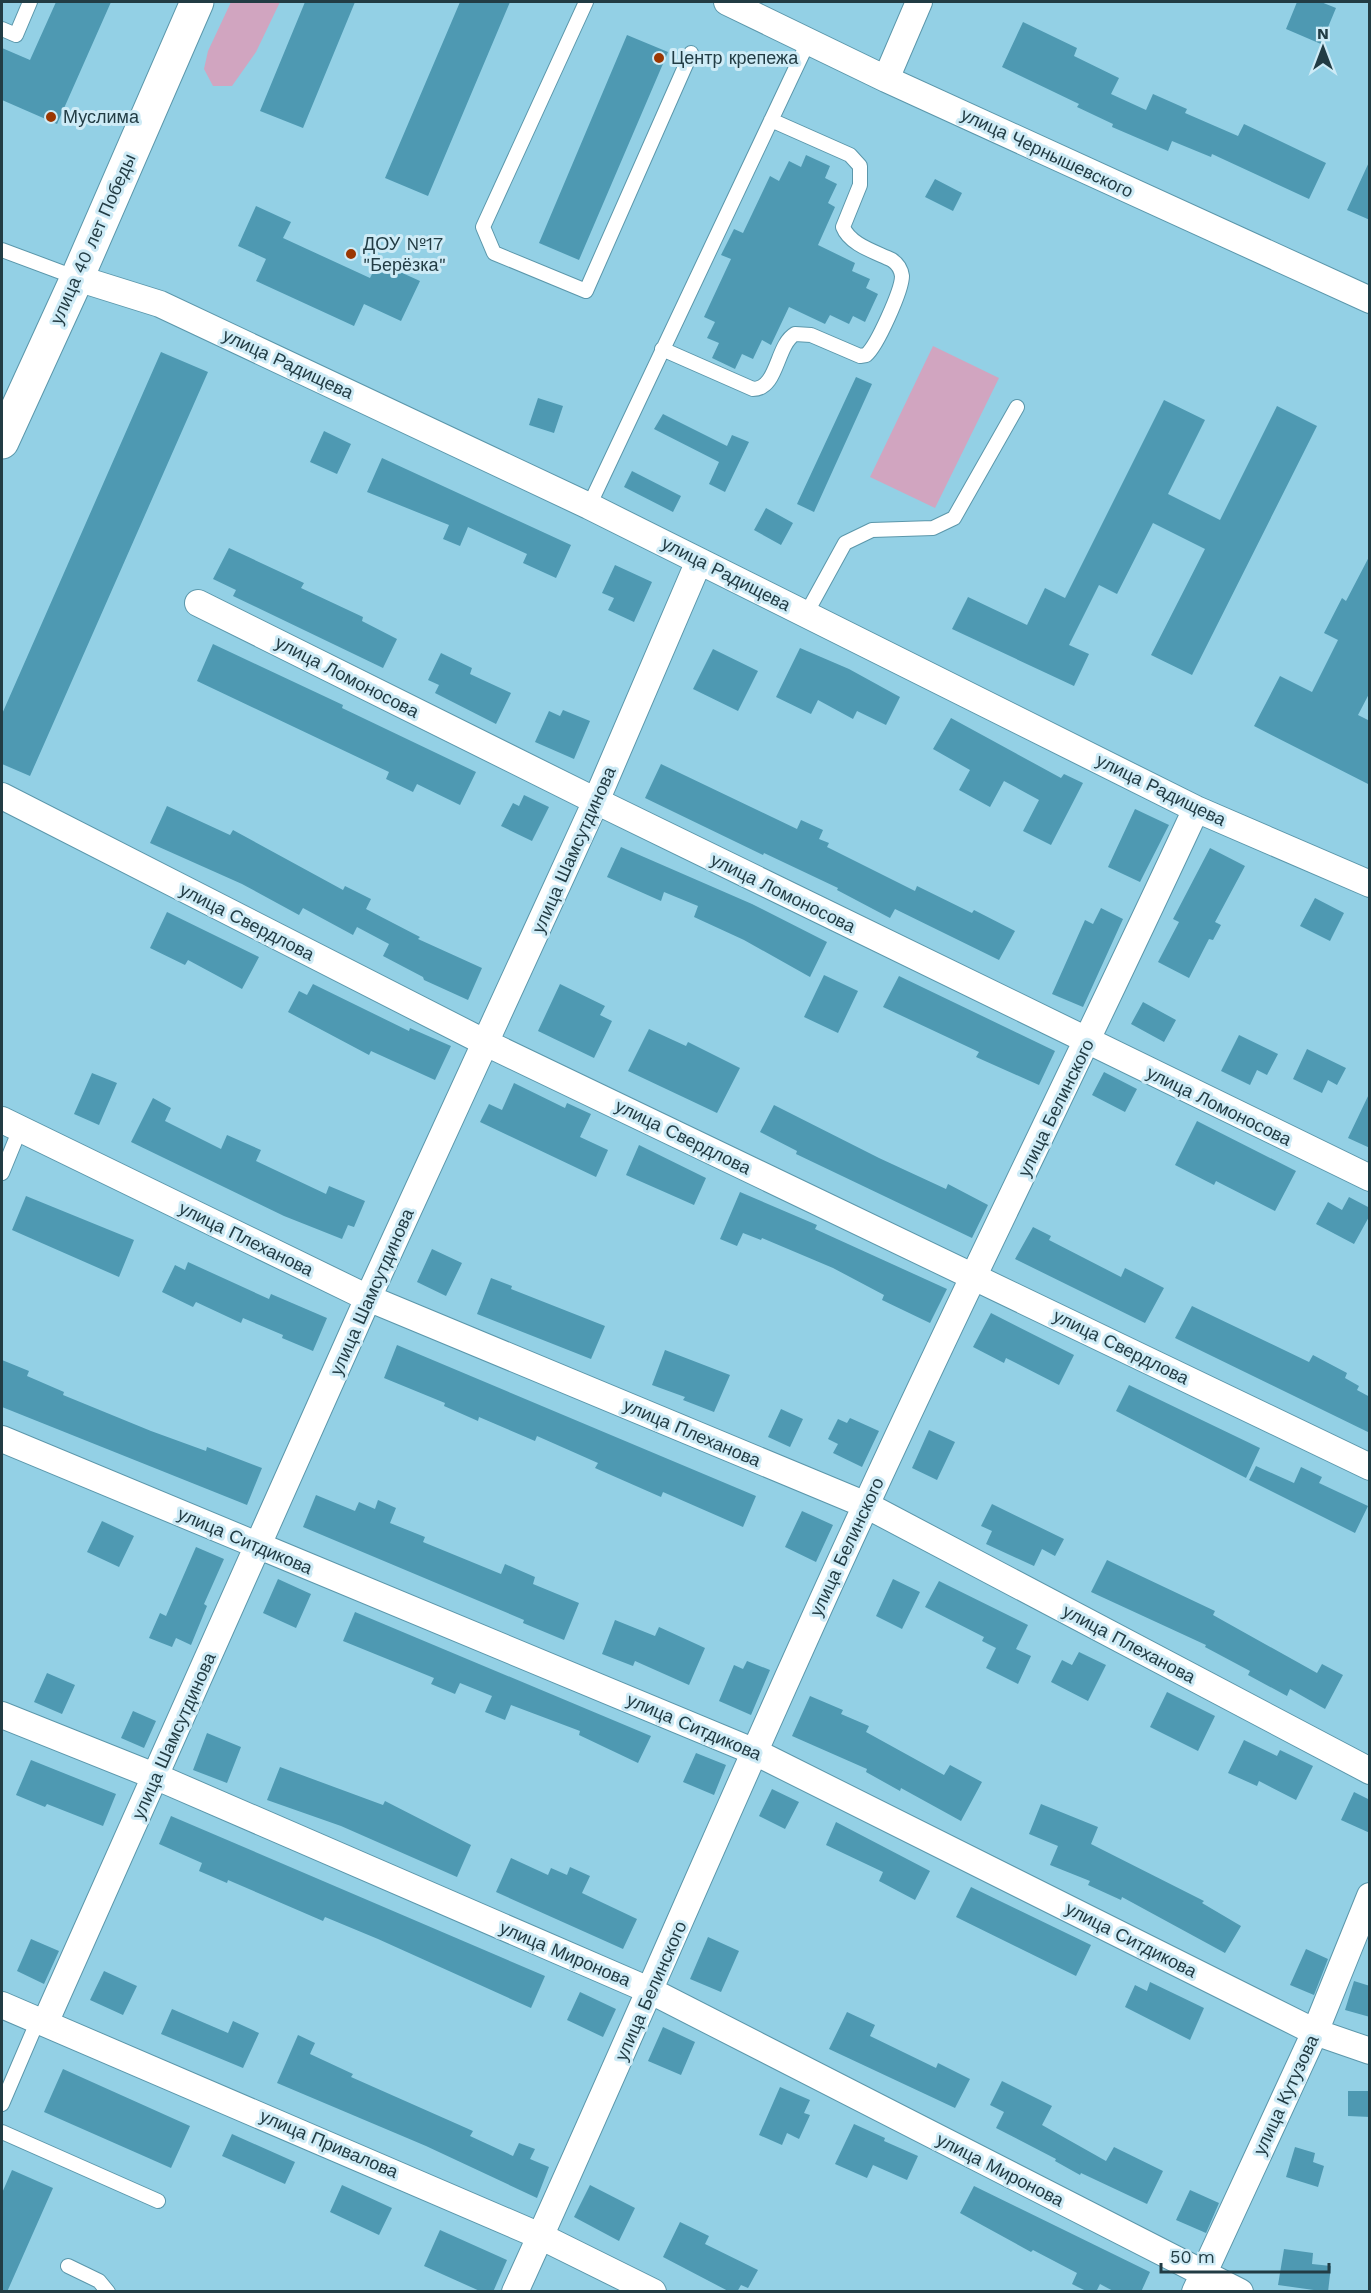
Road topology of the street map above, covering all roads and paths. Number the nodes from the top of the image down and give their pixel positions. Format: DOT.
graph roads {
  1 [pos="30,2"];
  2 [pos="197,2"];
  3 [pos="586,2"];
  4 [pos="727,2"];
  5 [pos="919,2"];
  6 [pos="2,29"];
  7 [pos="809,40"];
  8 [pos="691,53"];
  9 [pos="886,79"];
  10 [pos="771,120"];
  11 [pos="2,250"];
  12 [pos="77,278"];
  13 [pos="1370,300"];
  14 [pos="662,349"];
  15 [pos="1017,407"];
  16 [pos="2,442"];
  17 [pos="589,506"];
  18 [pos="699,561"];
  19 [pos="198,603"];
  20 [pos="806,614"];
  21 [pos="2,796"];
  22 [pos="596,801"];
  23 [pos="1196,809"];
  24 [pos="1370,884"];
  25 [pos="1087,1042"];
  26 [pos="486,1043"];
  27 [pos="11,1125"];
  28 [pos="2,1173"];
  29 [pos="1370,1179"];
  30 [pos="974,1277"];
  31 [pos="368,1298"];
  32 [pos="2,1439"];
  33 [pos="1370,1467"];
  34 [pos="866,1505"];
  35 [pos="258,1546"];
  36 [pos="2,1715"];
  37 [pos="755,1752"];
  38 [pos="1370,1772"];
  39 [pos="156,1777"];
  40 [pos="1370,1896"];
  41 [pos="651,1991"];
  42 [pos="2,2005"];
  43 [pos="42,2022"];
  44 [pos="1315,2032"];
  45 [pos="1370,2051"];
  46 [pos="2,2104"];
  47 [pos="2,2132"];
  48 [pos="158,2201"];
  49 [pos="540,2236"];
  50 [pos="68,2266"];
  51 [pos="1199,2282"];
  52 [pos="108,2292"];
  53 [pos="515,2292"];
  54 [pos="653,2292"];
  55 [pos="1240,2292"];
  1 -- 6 [label="lane"];
  2 -- 12 [label="street, улица 40 лет Победы"];
  3 -- 8 [label="lane"];
  4 -- 7 [label="street, улица Чернышевского"];
  5 -- 9 [label="street"];
  7 -- 9 [label="street, улица Чернышевского"];
  7 -- 10 [label="lane"];
  9 -- 13 [label="street, улица Чернышевского"];
  10 -- 14 [label="lane"];
  10 -- 14 [label="lane"];
  11 -- 12 [label="lane"];
  12 -- 16 [label="street, улица 40 лет Победы"];
  12 -- 17 [label="street, улица Радищева"];
  14 -- 17 [label="lane"];
  15 -- 20 [label="lane"];
  17 -- 18 [label="street, улица Радищева"];
  18 -- 20 [label="street, улица Радищева"];
  18 -- 22 [label="street, улица Шамсутдинова"];
  19 -- 22 [label="street, улица Ломоносова"];
  20 -- 23 [label="street, улица Радищева"];
  21 -- 26 [label="street, улица Свердлова"];
  22 -- 25 [label="street, улица Ломоносова"];
  22 -- 26 [label="street, улица Шамсутдинова"];
  23 -- 24 [label="street, улица Радищева"];
  23 -- 25 [label="street, улица Белинского"];
  25 -- 29 [label="street, улица Ломоносова"];
  25 -- 30 [label="street, улица Белинского"];
  26 -- 30 [label="street, улица Свердлова"];
  26 -- 31 [label="street, улица Шамсутдинова"];
  27 -- 28 [label="lane"];
  27 -- 31 [label="street, улица Плеханова"];
  30 -- 33 [label="street, улица Свердлова"];
  30 -- 34 [label="street, улица Белинского"];
  31 -- 34 [label="street, улица Плеханова"];
  31 -- 35 [label="street, улица Шамсутдинова"];
  32 -- 35 [label="street, улица Ситдикова"];
  34 -- 37 [label="street, улица Белинского"];
  34 -- 38 [label="street, улица Плеханова"];
  35 -- 37 [label="street, улица Ситдикова"];
  35 -- 39 [label="street, улица Шамсутдинова"];
  36 -- 39 [label="street, улица Миронова"];
  37 -- 41 [label="street, улица Белинского"];
  37 -- 44 [label="street, улица Ситдикова"];
  39 -- 41 [label="street, улица Миронова"];
  39 -- 43 [label="street, улица Шамсутдинова"];
  40 -- 44 [label="street, улица Кутузова"];
  41 -- 49 [label="street, улица Белинского"];
  41 -- 51 [label="street, улица Миронова"];
  42 -- 43 [label="street, улица Привалова"];
  43 -- 46 [label="lane"];
  43 -- 49 [label="street, улица Привалова"];
  44 -- 45 [label="street, улица Ситдикова"];
  44 -- 51 [label="street, улица Кутузова"];
  47 -- 48 [label="lane"];
  49 -- 53 [label="street, улица Белинского"];
  49 -- 54 [label="street, улица Привалова"];
  50 -- 52 [label="lane"];
  51 -- 55 [label="street, улица Миронова"];
}
